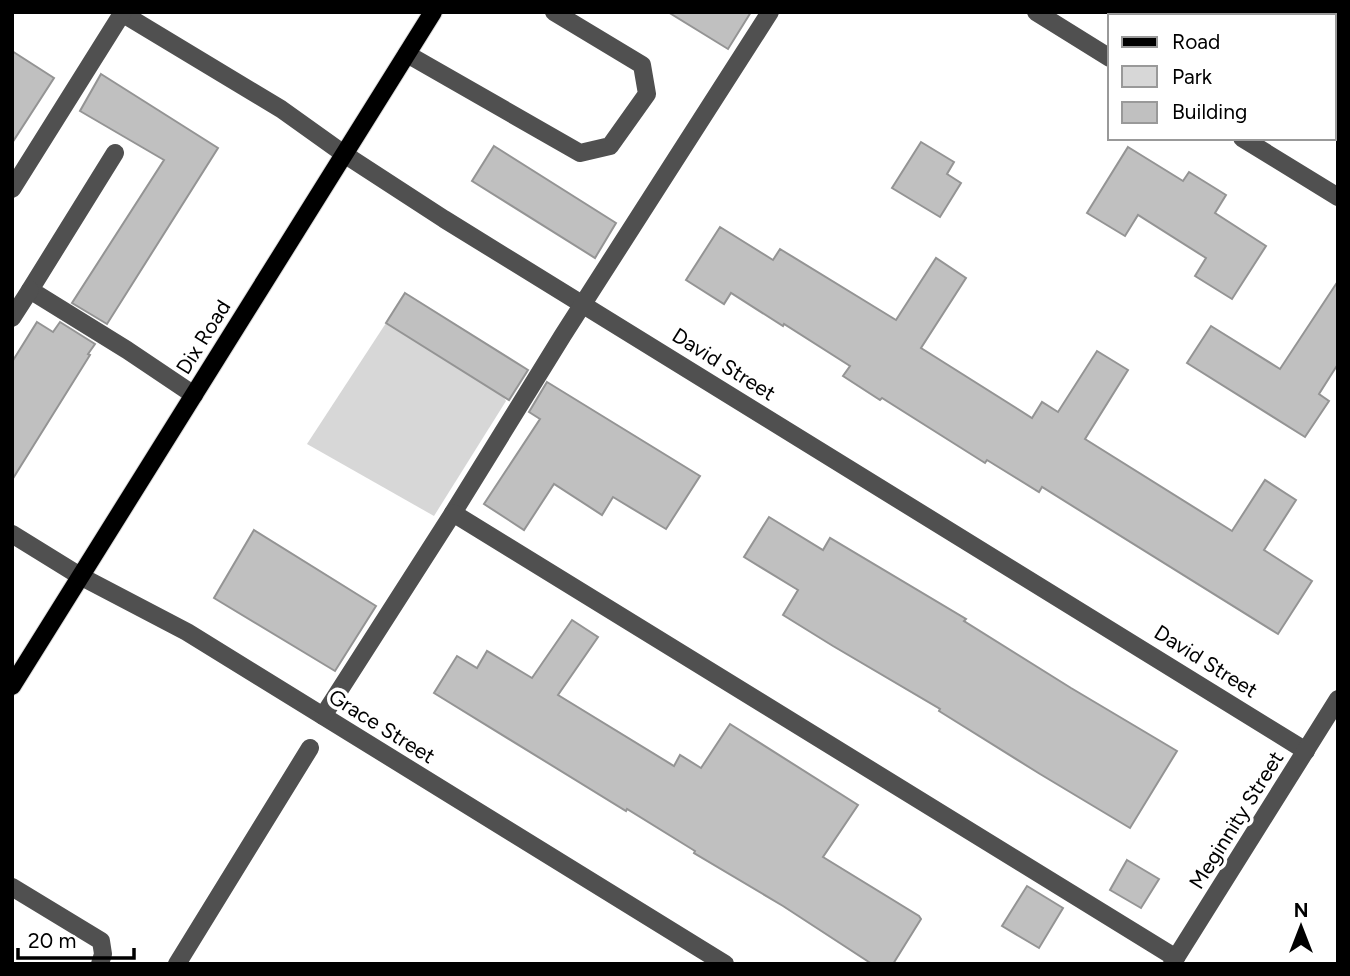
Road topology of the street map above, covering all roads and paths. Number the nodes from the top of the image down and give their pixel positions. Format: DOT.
graph roads {
  1 [pos="433,12"];
  2 [pos="554,12"];
  3 [pos="770,12"];
  4 [pos="1036,12"];
  5 [pos="122,13"];
  6 [pos="407,54"];
  7 [pos="1108,57"];
  8 [pos="1245,140"];
  9 [pos="114,153"];
  10 [pos="344,154"];
  11 [pos="12,189"];
  12 [pos="1338,197"];
  13 [pos="30,290"];
  14 [pos="583,304"];
  15 [pos="12,318"];
  16 [pos="194,396"];
  17 [pos="453,513"];
  18 [pos="12,534"];
  19 [pos="80,576"];
  20 [pos="12,686"];
  21 [pos="1338,699"];
  22 [pos="323,716"];
  23 [pos="310,748"];
  24 [pos="1306,751"];
  25 [pos="12,887"];
  26 [pos="1174,961"];
  27 [pos="100,964"];
  28 [pos="177,964"];
  29 [pos="725,964"];
  1 -- 6 [label="main road, Dix Road"];
  2 -- 6 [label="street"];
  3 -- 14 [label="street"];
  4 -- 7 [label="street"];
  5 -- 10 [label="street, David Street"];
  5 -- 11 [label="street"];
  6 -- 10 [label="main road, Dix Road"];
  8 -- 12 [label="street"];
  9 -- 13 [label="street"];
  10 -- 14 [label="street, David Street"];
  10 -- 16 [label="main road, Dix Road"];
  13 -- 15 [label="street"];
  13 -- 16 [label="street"];
  14 -- 17 [label="street"];
  14 -- 24 [label="street, David Street"];
  16 -- 19 [label="main road, Dix Road"];
  17 -- 22 [label="street"];
  17 -- 26 [label="street"];
  18 -- 19 [label="street, Grace Street"];
  19 -- 20 [label="main road, Dix Road"];
  19 -- 22 [label="street, Grace Street"];
  21 -- 24 [label="street, Meginnity Street"];
  22 -- 29 [label="street, Grace Street"];
  23 -- 28 [label="street"];
  24 -- 26 [label="street, Meginnity Street"];
  25 -- 27 [label="street"];
}
